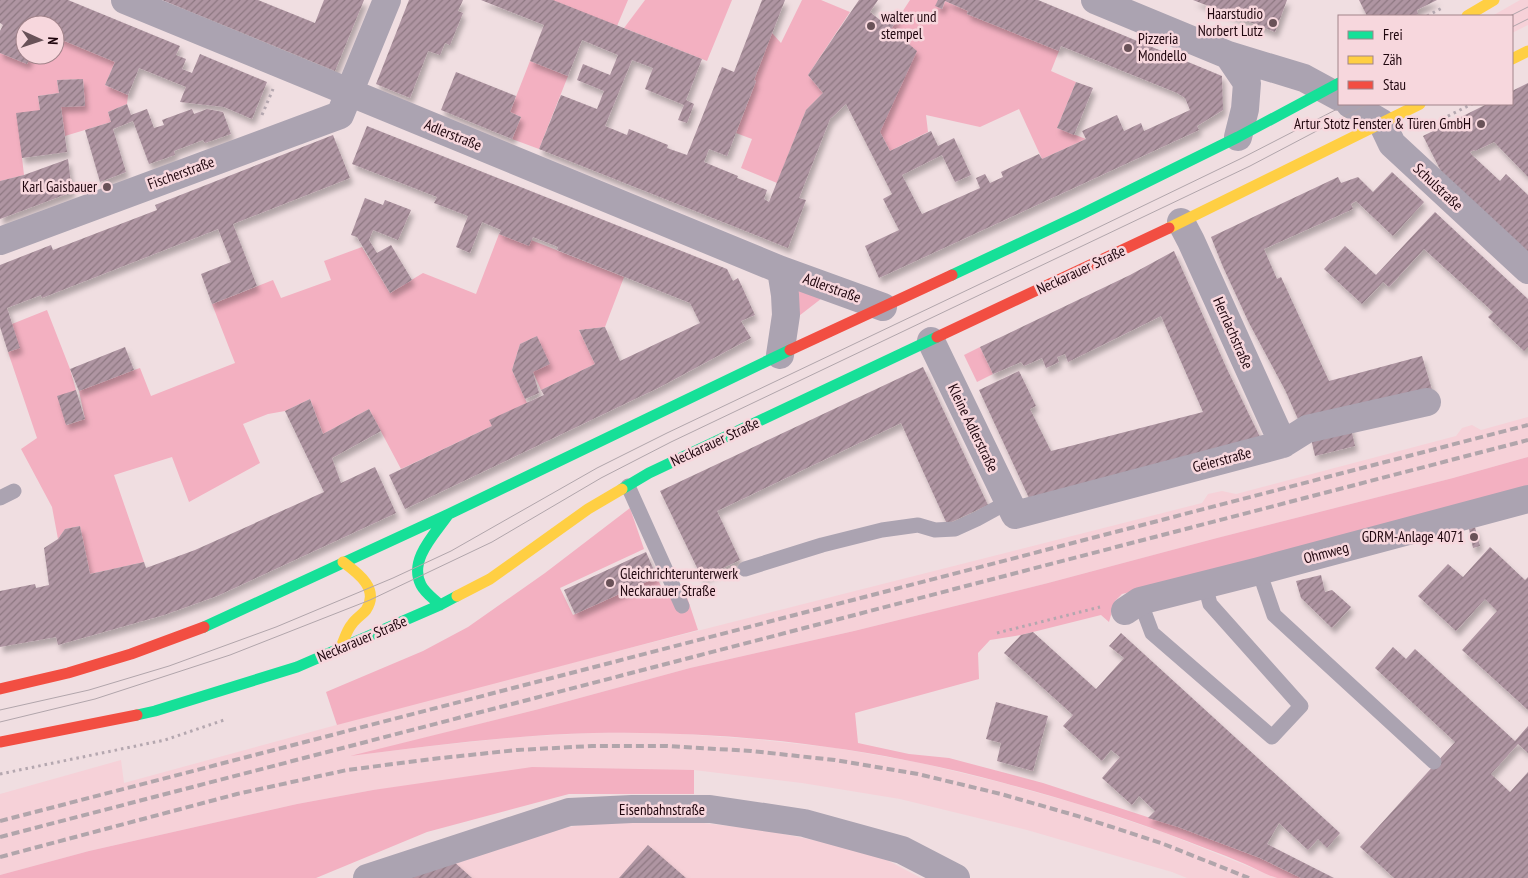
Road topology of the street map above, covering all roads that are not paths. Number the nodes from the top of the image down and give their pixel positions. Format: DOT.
graph roads {
  1 [pos="125,0"];
  2 [pos="387,0"];
  3 [pos="1095,0"];
  4 [pos="1494,0"];
  5 [pos="1469,15"];
  6 [pos="1528,51"];
  7 [pos="1228,55"];
  8 [pos="1513,58"];
  9 [pos="1335,90"];
  10 [pos="349,92"];
  11 [pos="1352,105"];
  12 [pos="1418,105"];
  13 [pos="1382,123"];
  14 [pos="1238,138"];
  15 [pos="1181,222"];
  16 [pos="0,241"];
  17 [pos="781,270"];
  18 [pos="1528,270"];
  19 [pos="883,307"];
  20 [pos="931,341"];
  21 [pos="780,355"];
  22 [pos="1427,402"];
  23 [pos="1283,444"];
  24 [pos="628,486"];
  25 [pos="14,491"];
  26 [pos="0,498"];
  27 [pos="1528,499"];
  28 [pos="1011,508"];
  29 [pos="449,514"];
  30 [pos="343,562"];
  31 [pos="745,569"];
  32 [pos="1259,572"];
  33 [pos="1205,585"];
  34 [pos="440,605"];
  35 [pos="682,606"];
  36 [pos="1133,606"];
  37 [pos="340,649"];
  38 [pos="0,689"];
  39 [pos="0,742"];
  40 [pos="1434,762"];
  41 [pos="367,878"];
  42 [pos="956,878"];
  1 -- 10 [label="street, Adlerstraße"];
  2 -- 10 [label="street, Fischerstraße"];
  3 -- 7 [label="street"];
  4 -- 5 [label="main road"];
  6 -- 8 [label="main road"];
  7 -- 9 [label="street"];
  7 -- 14 [label="street"];
  9 -- 14 [label="main road"];
  10 -- 16 [label="street, Fischerstraße"];
  10 -- 17 [label="street, Adlerstraße"];
  11 -- 13 [label="street"];
  12 -- 13 [label="main road, Neckarauer Straße"];
  13 -- 15 [label="main road, Neckarauer Straße"];
  13 -- 18 [label="street, Schulstraße"];
  14 -- 19 [label="main road"];
  15 -- 20 [label="main road, Neckarauer Straße"];
  15 -- 23 [label="street, Herrlachstraße"];
  17 -- 19 [label="street, Adlerstraße"];
  17 -- 21 [label="street, Adlerstraße"];
  19 -- 21 [label="main road"];
  20 -- 24 [label="main road, Neckarauer Straße"];
  20 -- 28 [label="street, Kleine Adlerstraße"];
  21 -- 29 [label="main road"];
  22 -- 23 [label="street, Geierstraße"];
  23 -- 28 [label="street, Geierstraße"];
  24 -- 34 [label="main road, Neckarauer Straße"];
  24 -- 35 [label="lane"];
  25 -- 26 [label="lane"];
  27 -- 32 [label="street, Ohmweg"];
  28 -- 31 [label="lane"];
  29 -- 30 [label="main road"];
  29 -- 34 [label="main road"];
  30 -- 37 [label="main road"];
  30 -- 38 [label="main road"];
  32 -- 33 [label="street, Ohmweg"];
  32 -- 40 [label="lane"];
  33 -- 36 [label="street, Ohmweg"];
  33 -- 36 [label="lane"];
  34 -- 37 [label="main road, Neckarauer Straße"];
  37 -- 39 [label="main road, Neckarauer Straße"];
  41 -- 42 [label="street, Eisenbahnstraße"];
}
